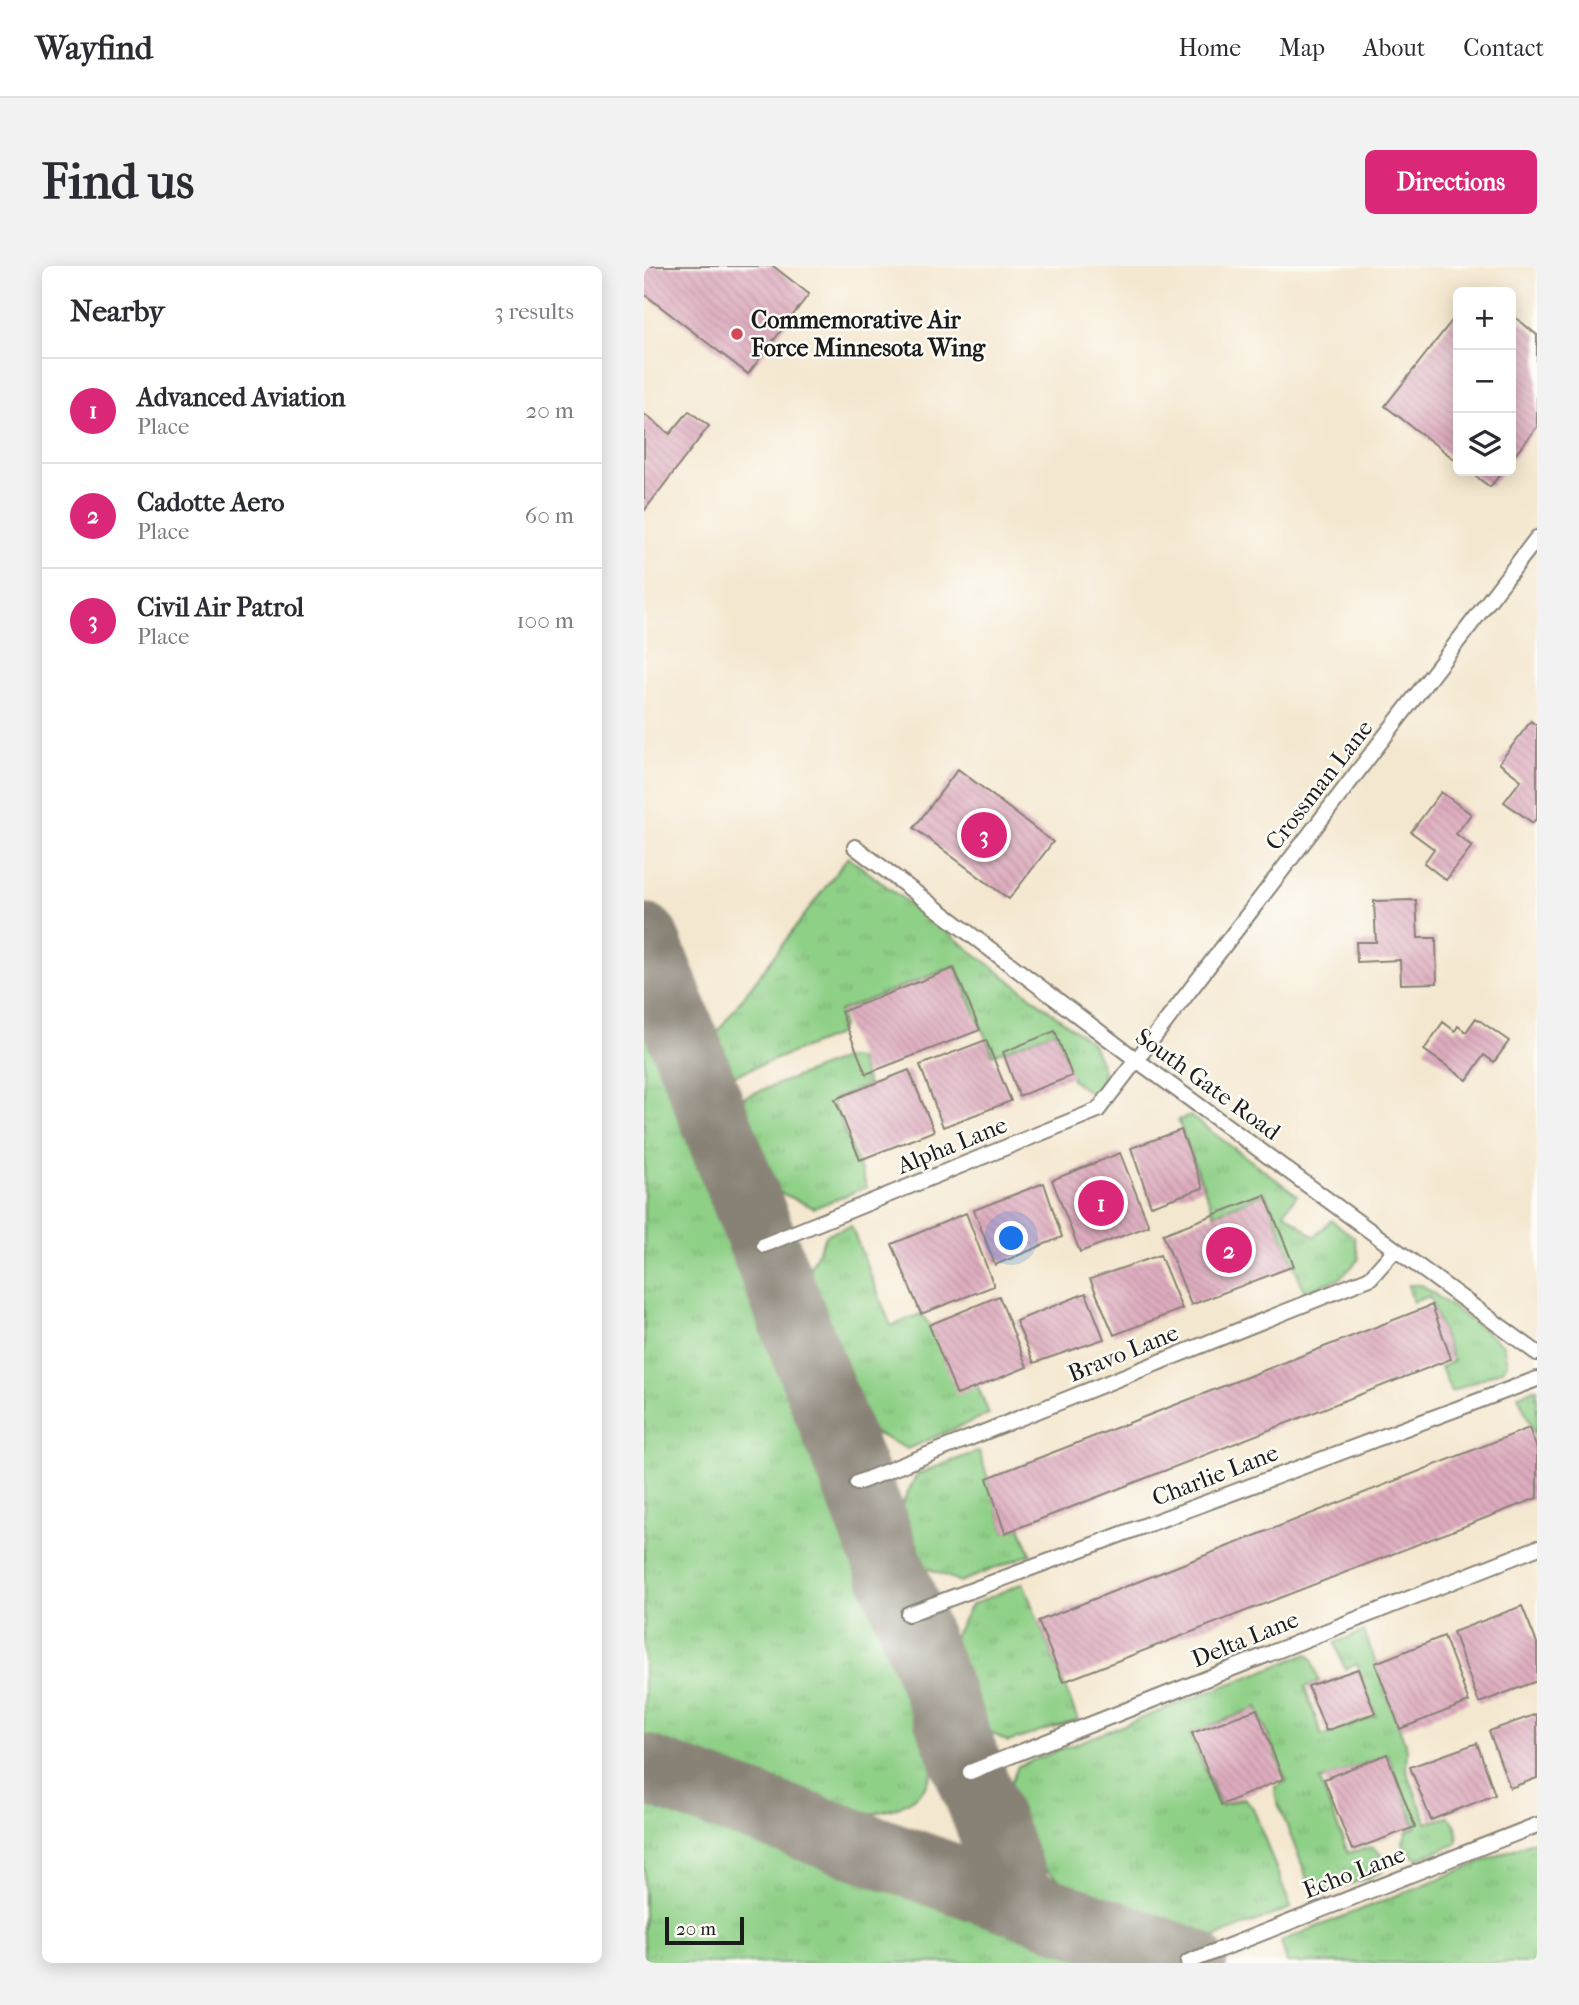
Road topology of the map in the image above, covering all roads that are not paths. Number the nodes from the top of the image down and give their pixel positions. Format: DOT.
graph roads {
  1 [pos="1537,538"];
  2 [pos="855,847"];
  3 [pos="1138,1061"];
  4 [pos="764,1245"];
  5 [pos="1395,1250"];
  6 [pos="1537,1353"];
  7 [pos="1537,1379"];
  8 [pos="857,1483"];
  9 [pos="1537,1548"];
  10 [pos="908,1614"];
  11 [pos="970,1772"];
  12 [pos="1537,1825"];
  13 [pos="1188,1962"];
  1 -- 3 [label="lane, Crossman Lane"];
  2 -- 3 [label="lane, South Gate Road"];
  3 -- 4 [label="lane, Alpha Lane"];
  3 -- 5 [label="lane, South Gate Road"];
  5 -- 6 [label="lane, South Gate Road"];
  5 -- 8 [label="lane, Bravo Lane"];
  7 -- 10 [label="lane, Charlie Lane"];
  9 -- 11 [label="lane, Delta Lane"];
  12 -- 13 [label="lane, Echo Lane"];
}
